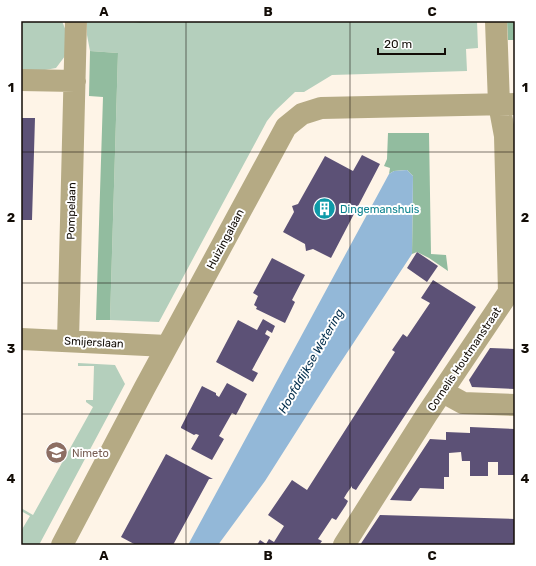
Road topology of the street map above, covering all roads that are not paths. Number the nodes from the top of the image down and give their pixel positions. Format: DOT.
graph roads {
  1 [pos="76,21"];
  2 [pos="496,21"];
  3 [pos="21,80"];
  4 [pos="75,81"];
  5 [pos="507,104"];
  6 [pos="512,292"];
  7 [pos="21,339"];
  8 [pos="68,341"];
  9 [pos="167,346"];
  10 [pos="443,392"];
  11 [pos="515,405"];
  12 [pos="62,545"];
  13 [pos="344,545"];
  1 -- 4 [label="street, Pompelaan"];
  2 -- 5 [label="street, Cornelis Houtmanstraat"];
  3 -- 4 [label="street"];
  4 -- 8 [label="street, Pompelaan"];
  5 -- 6 [label="street, Cornelis Houtmanstraat"];
  5 -- 9 [label="street, Huizingalaan"];
  6 -- 10 [label="street, Cornelis Houtmanstraat"];
  7 -- 8 [label="street, Smijerslaan"];
  8 -- 9 [label="street, Smijerslaan"];
  9 -- 12 [label="street, Huizingalaan"];
  10 -- 11 [label="street"];
  10 -- 13 [label="street, Cornelis Houtmanstraat"];
}
